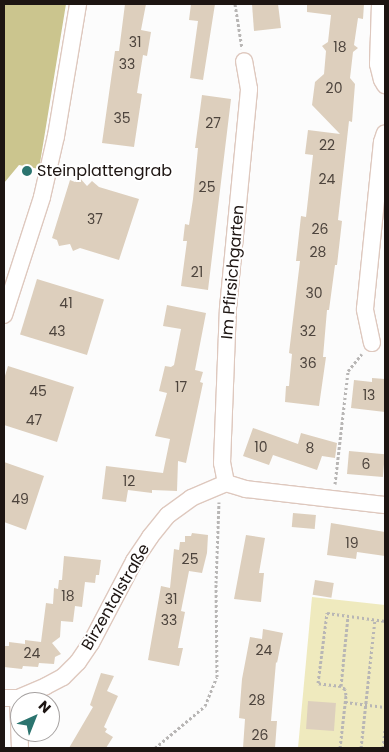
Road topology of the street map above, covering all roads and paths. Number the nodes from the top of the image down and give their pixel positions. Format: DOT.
graph roads {
  1 [pos="78,4"];
  2 [pos="235,4"];
  3 [pos="380,4"];
  4 [pos="244,61"];
  5 [pos="385,85"];
  6 [pos="385,132"];
  7 [pos="4,316"];
  8 [pos="372,343"];
  9 [pos="222,485"];
  10 [pos="333,500"];
  11 [pos="385,505"];
  12 [pos="348,616"];
  13 [pos="375,620"];
  14 [pos="385,621"];
  15 [pos="341,686"];
  16 [pos="26,692"];
  17 [pos="345,702"];
  18 [pos="366,705"];
  19 [pos="385,707"];
  20 [pos="385,728"];
  21 [pos="155,748"];
  22 [pos="340,748"];
  23 [pos="361,748"];
  24 [pos="383,748"];
  1 -- 7 [label="street"];
  2 -- 4 [label="path"];
  3 -- 5 [label="street"];
  4 -- 9 [label="street, Im Pfirsichgarten"];
  6 -- 8 [label="street"];
  8 -- 10 [label="path"];
  9 -- 10 [label="street"];
  9 -- 16 [label="street, Birzentalstraße"];
  9 -- 21 [label="path"];
  10 -- 11 [label="street"];
  12 -- 13 [label="path"];
  12 -- 15 [label="path"];
  12 -- 15 [label="path"];
  13 -- 14 [label="path"];
  13 -- 18 [label="path"];
  15 -- 17 [label="path"];
  17 -- 18 [label="path"];
  17 -- 22 [label="path"];
  18 -- 19 [label="path"];
  18 -- 23 [label="path"];
  20 -- 24 [label="path"];
}
